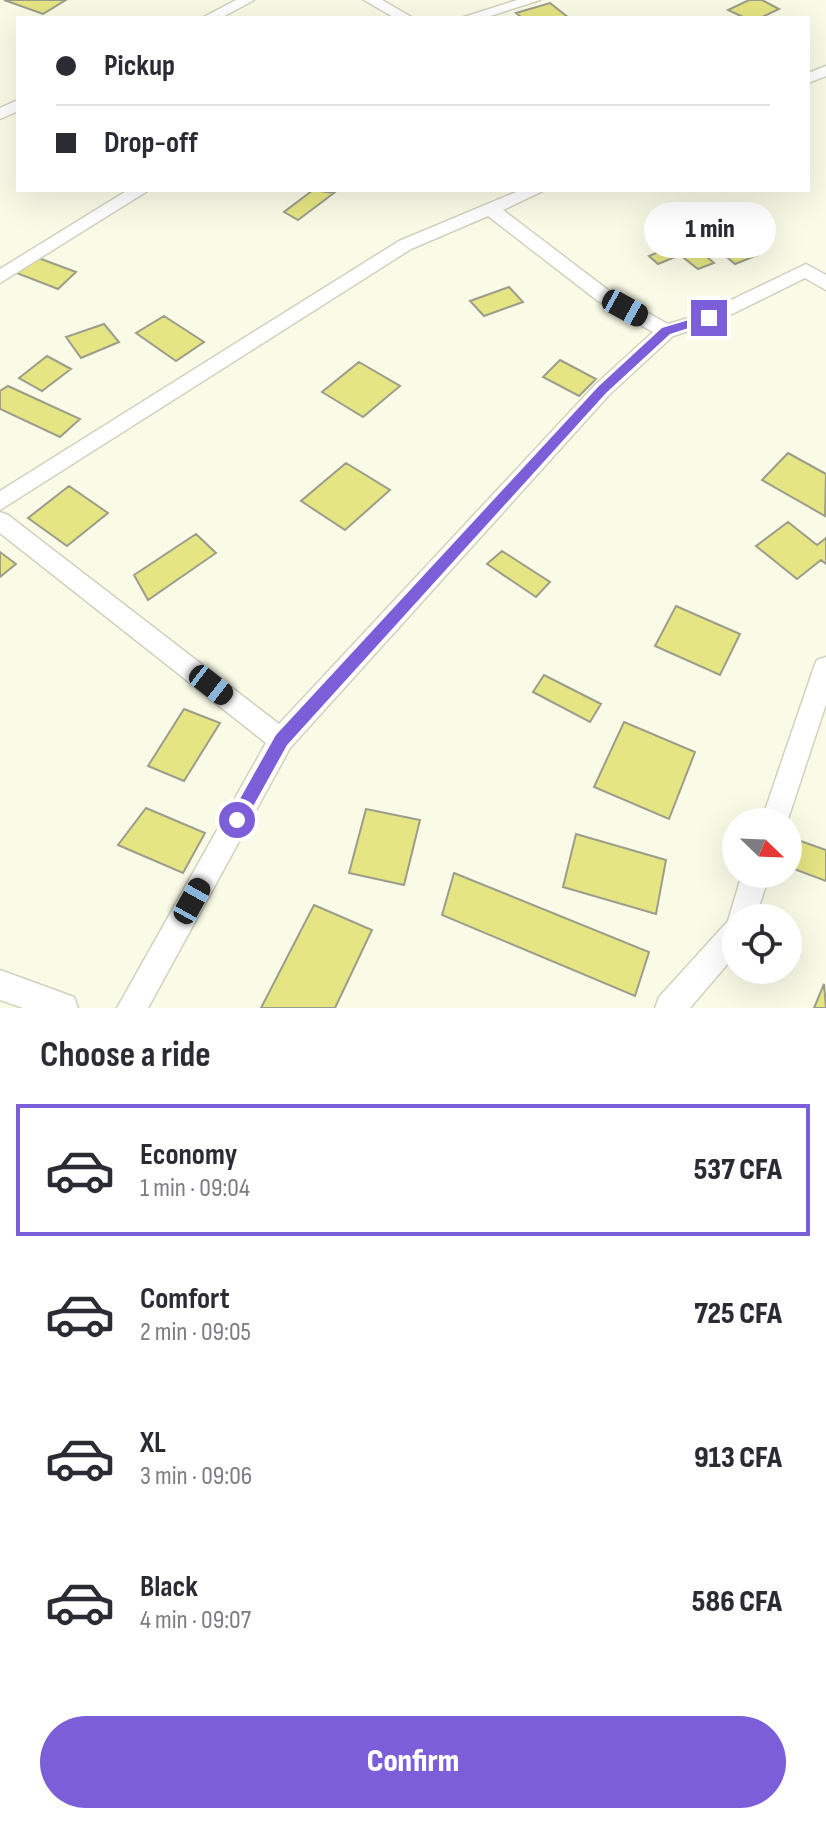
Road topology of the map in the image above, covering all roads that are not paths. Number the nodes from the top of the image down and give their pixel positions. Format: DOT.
graph roads {
  1 [pos="247,0"];
  2 [pos="371,0"];
  3 [pos="533,0"];
  4 [pos="213,16"];
  5 [pos="402,16"];
  6 [pos="481,16"];
  7 [pos="137,192"];
  8 [pos="531,192"];
  9 [pos="490,209"];
  10 [pos="0,277"];
  11 [pos="826,284"];
  12 [pos="666,331"];
  13 [pos="0,502"];
  14 [pos="0,521"];
  15 [pos="826,667"];
  16 [pos="281,740"];
  17 [pos="779,808"];
  18 [pos="722,948"];
  19 [pos="2,990"];
  20 [pos="63,1008"];
  21 [pos="132,1008"];
  22 [pos="670,1008"];
  1 -- 4 [label="street"];
  2 -- 5 [label="street"];
  3 -- 6 [label="street"];
  7 -- 10 [label="street"];
  8 -- 9 [label="street"];
  9 -- 12 [label="street"];
  9 -- 13 [label="street"];
  11 -- 12 [label="street"];
  12 -- 16 [label="street"];
  14 -- 16 [label="street"];
  15 -- 17 [label="street"];
  16 -- 21 [label="street"];
  18 -- 22 [label="street"];
  19 -- 20 [label="street"];
}
